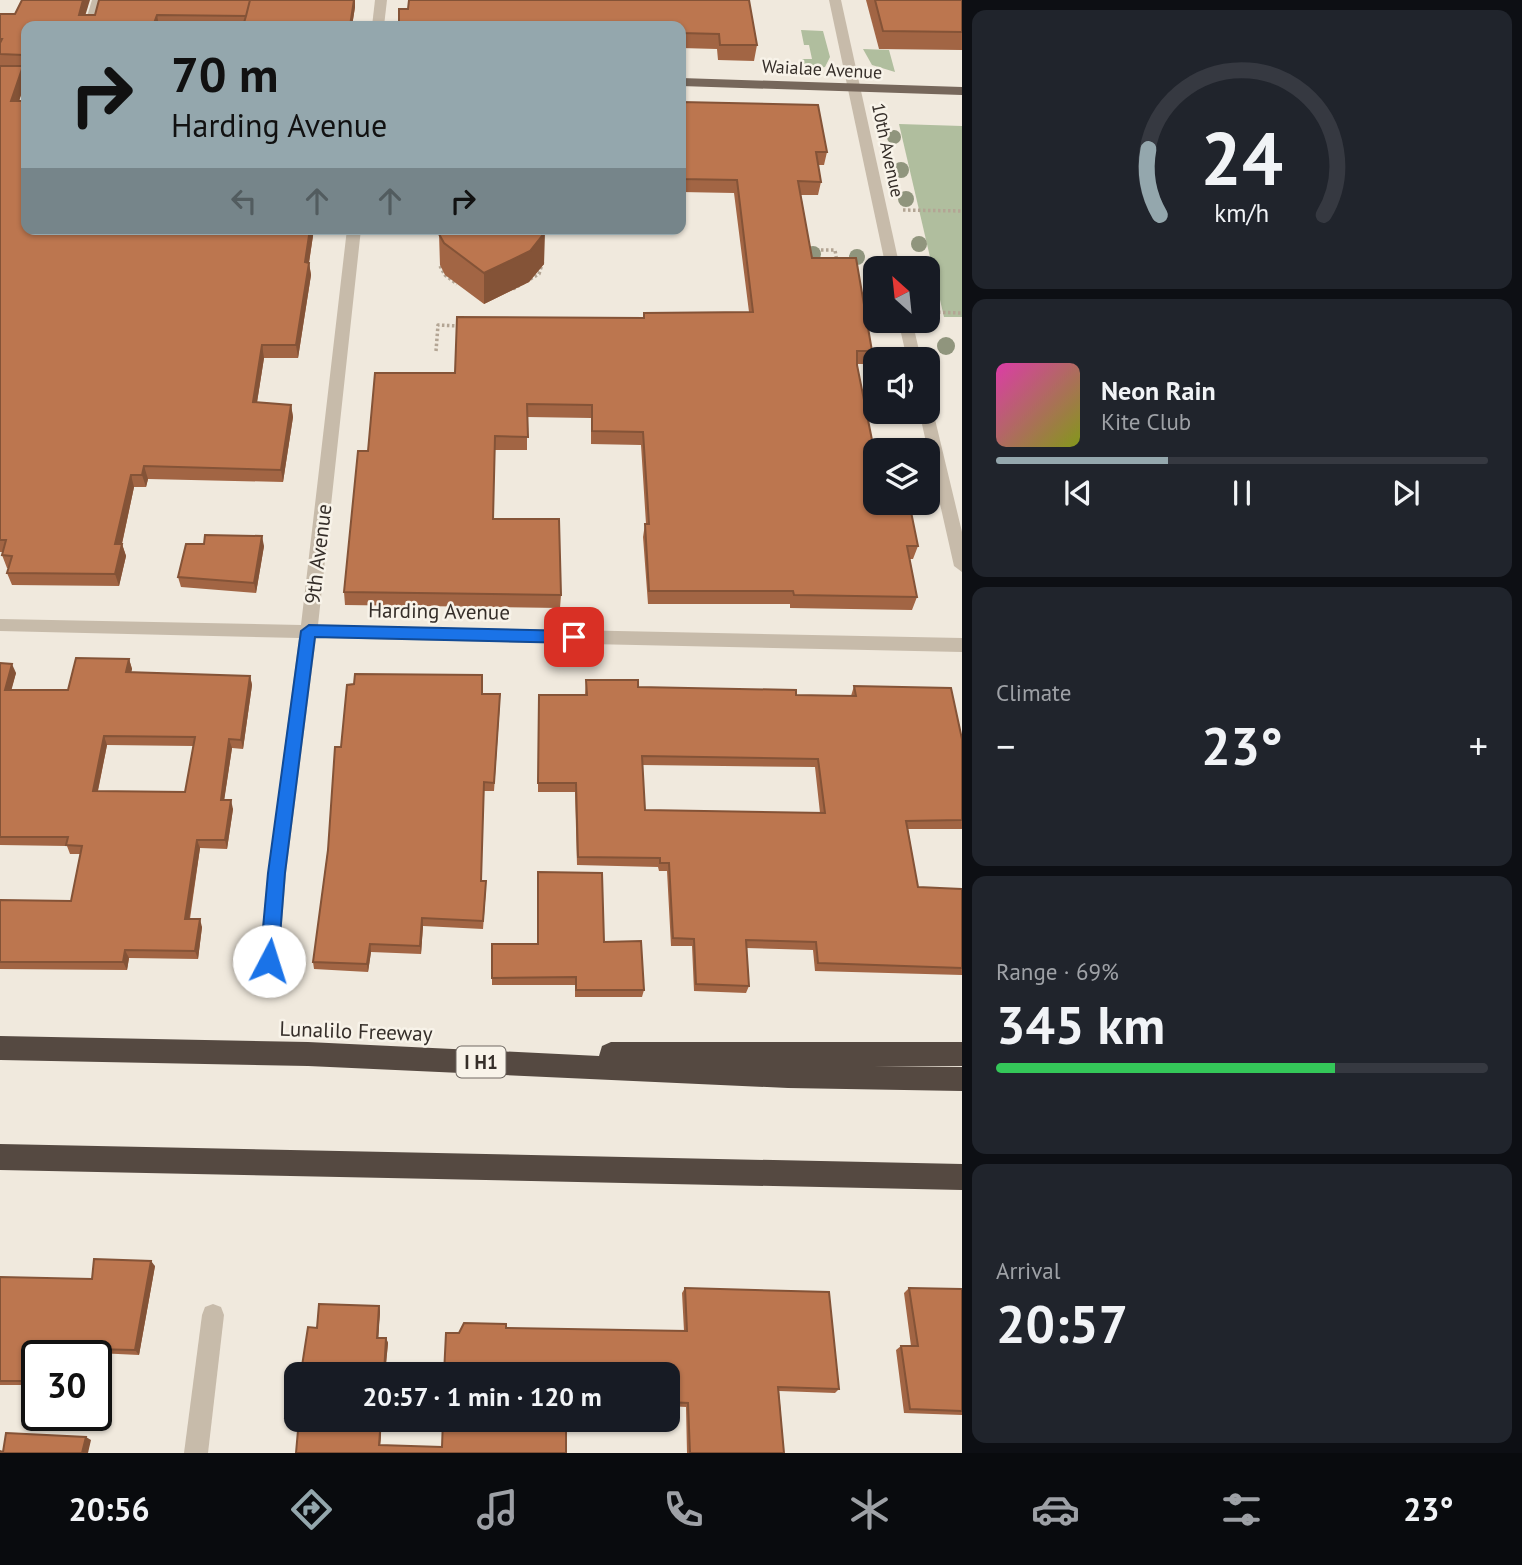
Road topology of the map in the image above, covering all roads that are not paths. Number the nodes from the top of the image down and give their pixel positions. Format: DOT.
graph roads {
  1 [pos="98,0"];
  2 [pos="381,0"];
  3 [pos="835,0"];
  4 [pos="92,21"];
  5 [pos="379,21"];
  6 [pos="686,82"];
  7 [pos="854,87"];
  8 [pos="962,91"];
  9 [pos="353,235"];
  10 [pos="890,256"];
  11 [pos="929,424"];
  12 [pos="962,566"];
  13 [pos="0,625"];
  14 [pos="309,631"];
  15 [pos="962,645"];
  16 [pos="269,961"];
  17 [pos="0,1048"];
  18 [pos="962,1054"];
  19 [pos="308,1055"];
  20 [pos="962,1079"];
  21 [pos="0,1157"];
  22 [pos="962,1177"];
  23 [pos="213,1315"];
  24 [pos="197,1453"];
  1 -- 4 [label="street"];
  2 -- 5 [label="street"];
  3 -- 7 [label="street, 10th Avenue"];
  6 -- 7 [label="main road, Waialae Avenue"];
  7 -- 8 [label="main road, Waialae Avenue"];
  7 -- 10 [label="street, 10th Avenue"];
  9 -- 14 [label="street, 9th Avenue"];
  11 -- 12 [label="street"];
  13 -- 14 [label="street, Harding Avenue"];
  14 -- 15 [label="street, Harding Avenue"];
  14 -- 16 [label="street, 9th Avenue"];
  17 -- 19 [label="highway, Lunalilo Freeway / I H1"];
  18 -- 19 [label="highway"];
  19 -- 20 [label="highway, Lunalilo Freeway / I H1"];
  21 -- 22 [label="highway"];
  23 -- 24 [label="street"];
}
